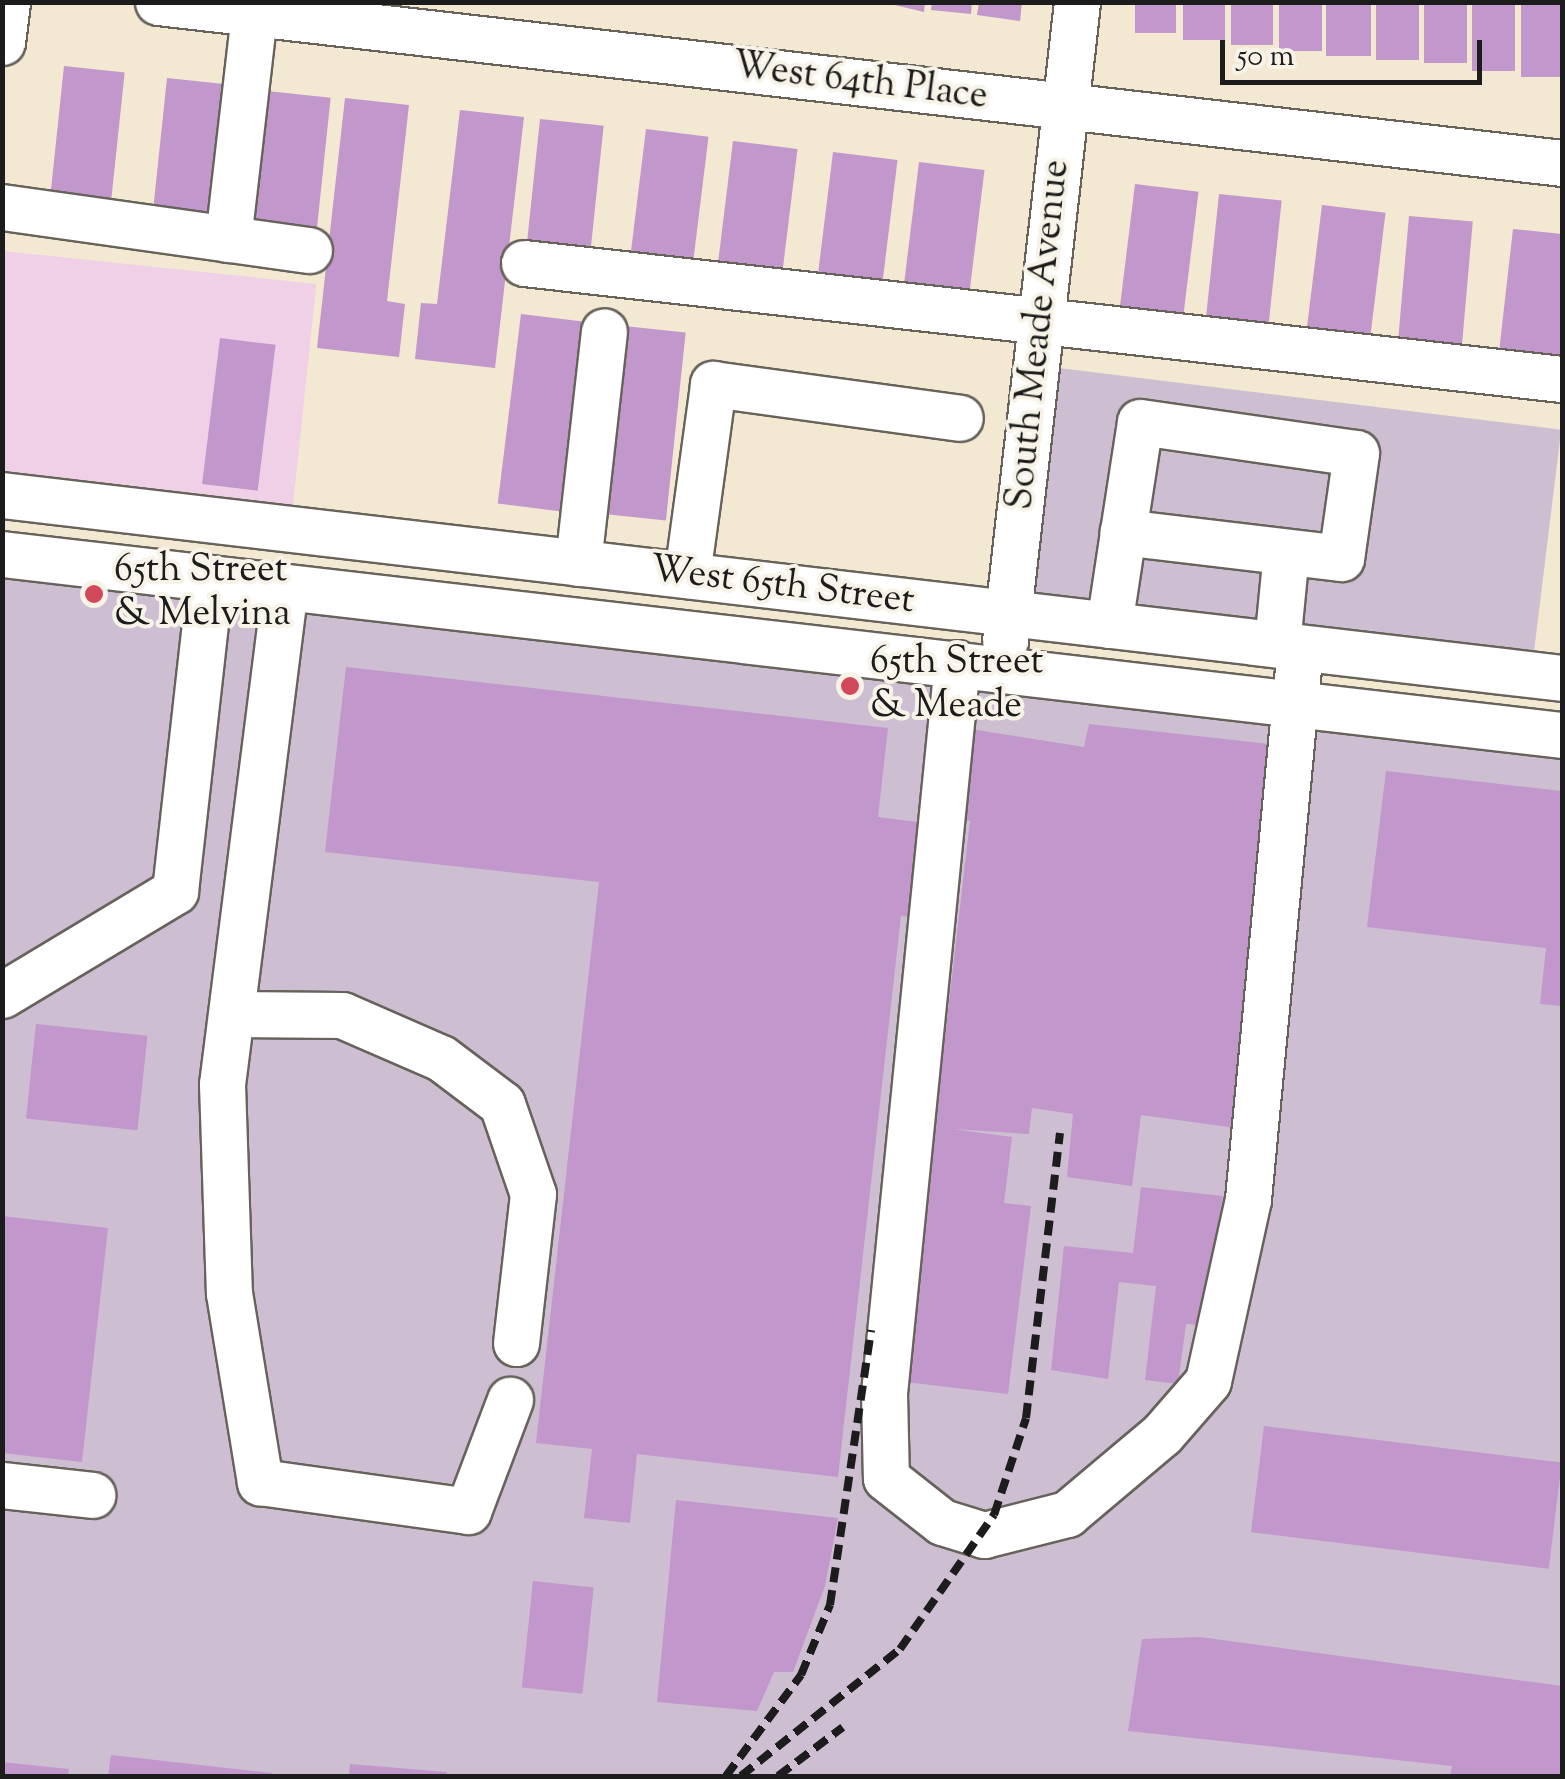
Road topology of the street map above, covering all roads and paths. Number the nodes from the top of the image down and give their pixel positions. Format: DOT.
graph roads {
  1 [pos="7,2"];
  2 [pos="158,2"];
  3 [pos="1077,2"];
  4 [pos="254,14"];
  5 [pos="2,42"];
  6 [pos="1065,106"];
  7 [pos="1562,163"];
  8 [pos="2,207"];
  9 [pos="228,239"];
  10 [pos="309,250"];
  11 [pos="524,263"];
  12 [pos="1041,322"];
  13 [pos="604,330"];
  14 [pos="1562,379"];
  15 [pos="960,418"];
  16 [pos="2,495"];
  17 [pos="1123,532"];
  18 [pos="1286,552"];
  19 [pos="2,554"];
  20 [pos="578,563"];
  21 [pos="687,575"];
  22 [pos="210,578"];
  23 [pos="285,587"];
  24 [pos="1008,613"];
  25 [pos="1109,625"];
  26 [pos="1289,646"];
  27 [pos="957,663"];
  28 [pos="1002,668"];
  29 [pos="1562,678"];
  30 [pos="1294,703"];
  31 [pos="1562,735"];
  32 [pos="2,995"];
  33 [pos="233,1014"];
  34 [pos="516,1343"];
  35 [pos="510,1400"];
  36 [pos="2,1485"];
  37 [pos="92,1494"];
  1 -- 5 [label="street"];
  2 -- 4 [label="street, West 64th Place"];
  3 -- 6 [label="street, South Meade Avenue"];
  4 -- 6 [label="street, West 64th Place"];
  4 -- 9 [label="street"];
  6 -- 7 [label="street, West 64th Place"];
  6 -- 12 [label="street, South Meade Avenue"];
  8 -- 9 [label="street"];
  9 -- 10 [label="street"];
  11 -- 12 [label="street"];
  12 -- 14 [label="street"];
  12 -- 24 [label="street, South Meade Avenue"];
  13 -- 20 [label="street"];
  15 -- 21 [label="street"];
  16 -- 20 [label="street, West 65th Street"];
  17 -- 18 [label="street"];
  17 -- 18 [label="street"];
  17 -- 25 [label="street"];
  18 -- 26 [label="street"];
  19 -- 22 [label="street, West 65th Street"];
  20 -- 21 [label="street, West 65th Street"];
  21 -- 24 [label="street, West 65th Street"];
  22 -- 23 [label="street, West 65th Street"];
  22 -- 32 [label="street"];
  23 -- 27 [label="street, West 65th Street"];
  23 -- 33 [label="street"];
  24 -- 25 [label="street, West 65th Street"];
  24 -- 28 [label="street, South Meade Avenue"];
  25 -- 26 [label="street, West 65th Street"];
  26 -- 29 [label="street, West 65th Street"];
  26 -- 30 [label="street"];
  27 -- 28 [label="street, West 65th Street"];
  27 -- 30 [label="street"];
  28 -- 30 [label="street, West 65th Street"];
  30 -- 31 [label="street, West 65th Street"];
  33 -- 34 [label="street"];
  33 -- 35 [label="street"];
  36 -- 37 [label="street"];
}
